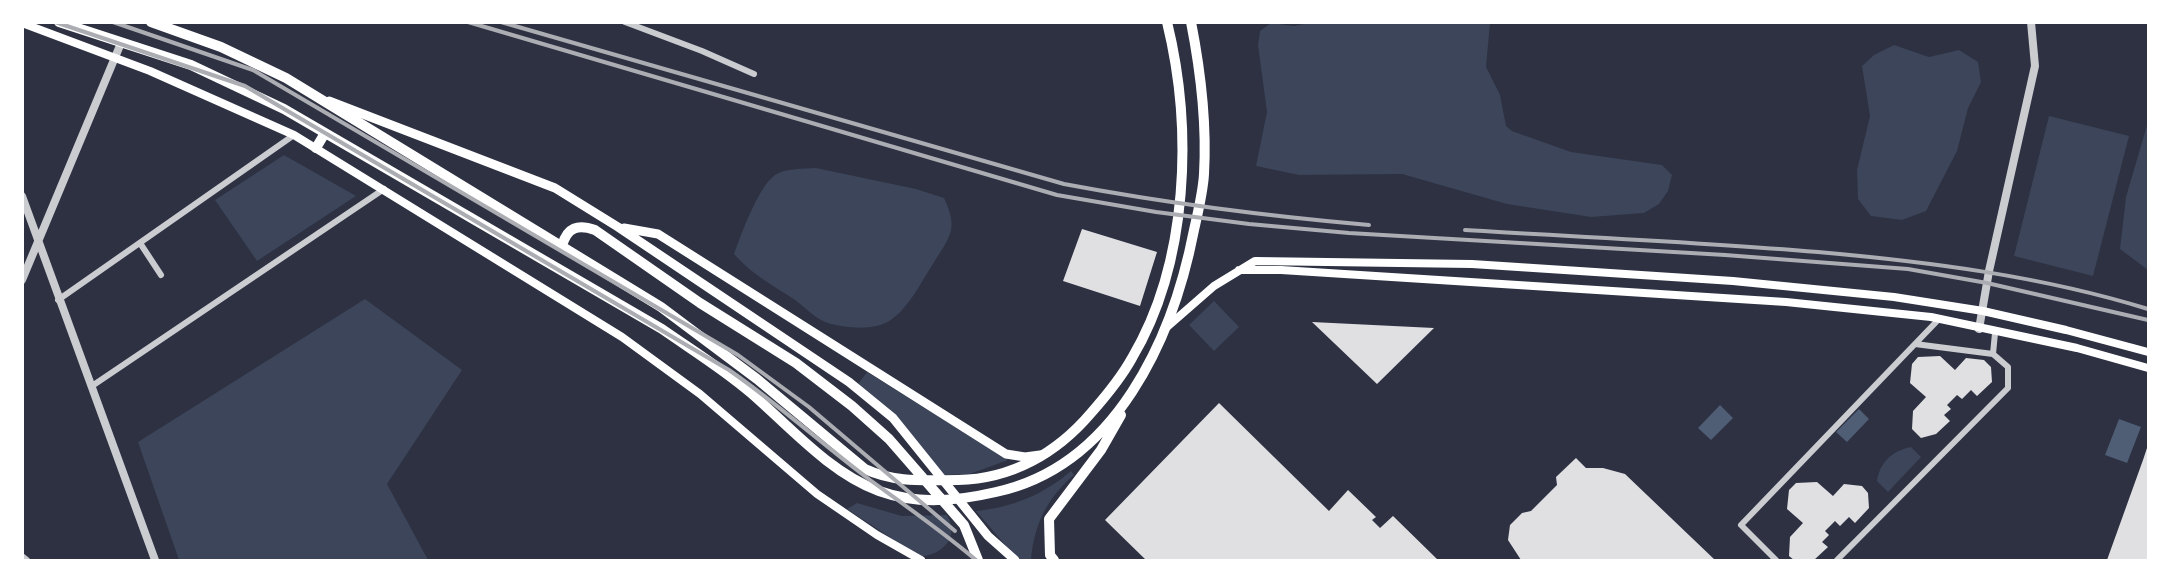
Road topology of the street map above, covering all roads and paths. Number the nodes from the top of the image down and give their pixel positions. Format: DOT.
graph roads {
  1 [pos="59,22"];
  2 [pos="151,22"];
  3 [pos="625,22"];
  4 [pos="1167,22"];
  5 [pos="1191,22"];
  6 [pos="2031,22"];
  7 [pos="22,23"];
  8 [pos="121,43"];
  9 [pos="115,57"];
  10 [pos="754,74"];
  11 [pos="319,97"];
  12 [pos="325,133"];
  13 [pos="294,135"];
  14 [pos="316,148"];
  15 [pos="384,189"];
  16 [pos="22,196"];
  17 [pos="618,227"];
  18 [pos="38,240"];
  19 [pos="140,243"];
  20 [pos="562,246"];
  21 [pos="1236,270"];
  22 [pos="161,275"];
  23 [pos="22,280"];
  24 [pos="58,300"];
  25 [pos="1983,311"];
  26 [pos="1939,319"];
  27 [pos="1167,327"];
  28 [pos="1979,329"];
  29 [pos="1995,333"];
  30 [pos="1916,344"];
  31 [pos="2148,352"];
  32 [pos="1993,354"];
  33 [pos="2148,368"];
  34 [pos="92,386"];
  35 [pos="1127,401"];
  36 [pos="1046,454"];
  37 [pos="22,556"];
  38 [pos="27,561"];
  39 [pos="155,561"];
  40 [pos="921,561"];
  41 [pos="978,561"];
  42 [pos="1015,561"];
  43 [pos="1054,561"];
  44 [pos="1776,561"];
  45 [pos="1837,561"];
  1 -- 8 [label="highway"];
  2 -- 11 [label="highway"];
  3 -- 10 [label="street"];
  4 -- 36 [label="highway"];
  5 -- 27 [label="highway"];
  6 -- 25 [label="street"];
  7 -- 9 [label="main road"];
  8 -- 9 [label="street"];
  8 -- 12 [label="highway"];
  9 -- 13 [label="main road"];
  9 -- 18 [label="street"];
  11 -- 17 [label="main road"];
  11 -- 20 [label="highway"];
  12 -- 14 [label="highway"];
  12 -- 35 [label="highway"];
  13 -- 14 [label="main road"];
  13 -- 19 [label="street"];
  14 -- 15 [label="main road"];
  15 -- 34 [label="street"];
  15 -- 40 [label="main road"];
  16 -- 18 [label="street"];
  17 -- 36 [label="main road"];
  17 -- 42 [label="main road"];
  18 -- 23 [label="street"];
  18 -- 24 [label="street"];
  19 -- 22 [label="street"];
  19 -- 24 [label="street"];
  20 -- 36 [label="highway"];
  20 -- 41 [label="highway"];
  21 -- 25 [label="main road"];
  21 -- 26 [label="main road"];
  21 -- 27 [label="main road"];
  24 -- 34 [label="street"];
  25 -- 28 [label="street"];
  25 -- 31 [label="main road"];
  26 -- 28 [label="main road"];
  26 -- 30 [label="street"];
  27 -- 35 [label="highway"];
  28 -- 29 [label="main road"];
  29 -- 32 [label="street"];
  29 -- 33 [label="main road"];
  30 -- 32 [label="street"];
  30 -- 44 [label="street"];
  32 -- 45 [label="street"];
  34 -- 39 [label="street"];
  35 -- 43 [label="highway"];
  37 -- 38 [label="street"];
}
